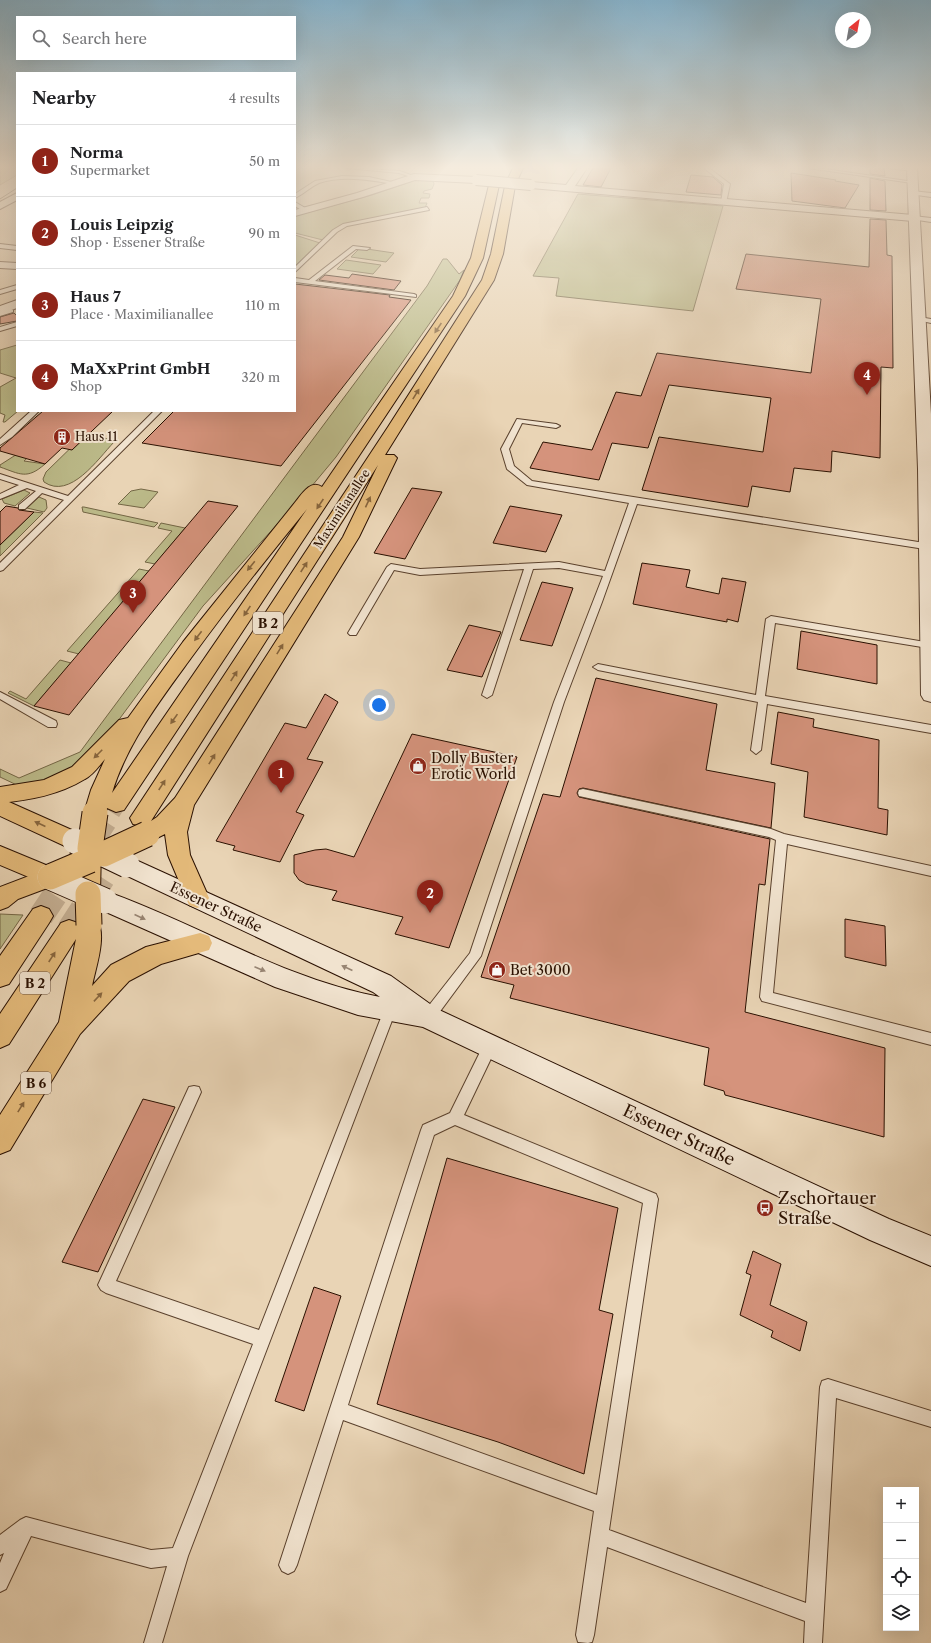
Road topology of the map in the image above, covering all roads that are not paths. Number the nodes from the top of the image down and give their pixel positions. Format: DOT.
graph roads {
  1 [pos="322,245"];
  2 [pos="480,245"];
  3 [pos="500,245"];
  4 [pos="916,245"];
  5 [pos="0,246"];
  6 [pos="16,248"];
  7 [pos="367,248"];
  8 [pos="0,258"];
  9 [pos="16,259"];
  10 [pos="0,265"];
  11 [pos="16,266"];
  12 [pos="296,269"];
  13 [pos="296,280"];
  14 [pos="310,282"];
  15 [pos="16,287"];
  16 [pos="0,292"];
  17 [pos="414,296"];
  18 [pos="925,320"];
  19 [pos="16,324"];
  20 [pos="0,329"];
  21 [pos="34,412"];
  22 [pos="157,412"];
  23 [pos="556,426"];
  24 [pos="395,427"];
  25 [pos="0,443"];
  26 [pos="358,448"];
  27 [pos="929,470"];
  28 [pos="0,476"];
  29 [pos="26,485"];
  30 [pos="41,490"];
  31 [pos="0,496"];
  32 [pos="68,499"];
  33 [pos="634,501"];
  34 [pos="22,507"];
  35 [pos="929,546"];
  36 [pos="529,567"];
  37 [pos="0,568"];
  38 [pos="608,574"];
  39 [pos="352,633"];
  40 [pos="928,645"];
  41 [pos="598,667"];
  42 [pos="0,695"];
  43 [pos="487,696"];
  44 [pos="931,696"];
  45 [pos="762,699"];
  46 [pos="145,706"];
  47 [pos="52,724"];
  48 [pos="931,729"];
  49 [pos="756,750"];
  50 [pos="583,793"];
  51 [pos="0,795"];
  52 [pos="116,804"];
  53 [pos="183,804"];
  54 [pos="0,806"];
  55 [pos="144,826"];
  56 [pos="782,838"];
  57 [pos="90,851"];
  58 [pos="0,855"];
  59 [pos="931,871"];
  60 [pos="50,877"];
  61 [pos="96,898"];
  62 [pos="197,898"];
  63 [pos="0,900"];
  64 [pos="41,916"];
  65 [pos="79,927"];
  66 [pos="200,943"];
  67 [pos="0,976"];
  68 [pos="390,1010"];
  69 [pos="428,1017"];
  70 [pos="71,1026"];
  71 [pos="0,1036"];
  72 [pos="931,1039"];
  73 [pos="490,1046"];
  74 [pos="194,1092"];
  75 [pos="455,1118"];
  76 [pos="0,1140"];
  77 [pos="931,1252"];
  78 [pos="263,1339"];
  79 [pos="338,1410"];
  80 [pos="931,1419"];
  81 [pos="604,1506"];
  82 [pos="26,1526"];
  83 [pos="599,1535"];
  84 [pos="0,1546"];
  85 [pos="179,1556"];
  86 [pos="288,1565"];
  87 [pos="0,1584"];
  88 [pos="815,1616"];
  89 [pos="585,1635"];
  90 [pos="153,1643"];
  91 [pos="813,1643"];
  1 -- 12 [label="lane"];
  2 -- 26 [label="main road, B 2, one-way"];
  24 -- 3 [label="main road, Maximilianallee / B 2, one-way"];
  4 -- 18 [label="street"];
  5 -- 6 [label="lane"];
  7 -- 14 [label="lane"];
  8 -- 9 [label="street"];
  10 -- 11 [label="street"];
  13 -- 14 [label="lane"];
  14 -- 17 [label="lane"];
  15 -- 16 [label="lane"];
  18 -- 27 [label="street"];
  19 -- 20 [label="lane"];
  21 -- 25 [label="lane"];
  22 -- 32 [label="lane"];
  23 -- 33 [label="lane"];
  53 -- 24 [label="main road, one-way"];
  55 -- 24 [label="main road, Maximilianallee / B 2, one-way"];
  26 -- 46 [label="main road, one-way"];
  26 -- 52 [label="main road, Maximilianallee / B 2, one-way"];
  27 -- 35 [label="street"];
  28 -- 29 [label="lane"];
  29 -- 30 [label="lane"];
  29 -- 31 [label="lane"];
  30 -- 32 [label="lane"];
  30 -- 34 [label="lane"];
  32 -- 37 [label="lane"];
  33 -- 35 [label="lane"];
  33 -- 38 [label="lane"];
  35 -- 40 [label="street"];
  36 -- 38 [label="lane"];
  36 -- 39 [label="lane"];
  36 -- 43 [label="lane"];
  38 -- 69 [label="lane"];
  40 -- 44 [label="street"];
  40 -- 45 [label="lane"];
  41 -- 45 [label="lane"];
  42 -- 47 [label="lane"];
  45 -- 48 [label="lane"];
  45 -- 49 [label="lane"];
  46 -- 51 [label="main road, one-way"];
  46 -- 57 [label="main road, bridge"];
  50 -- 56 [label="lane"];
  53 -- 55 [label="main road"];
  53 -- 62 [label="main road"];
  57 -- 54 [label="main road, Essener Straße, one-way"];
  55 -- 57 [label="main road, bridge"];
  56 -- 59 [label="lane"];
  56 -- 72 [label="lane"];
  57 -- 60 [label="main road, bridge"];
  57 -- 61 [label="main road"];
  57 -- 62 [label="street, Essener Straße, bridge"];
  58 -- 60 [label="main road, Essener Straße"];
  60 -- 61 [label="street, Essener Straße, bridge"];
  60 -- 63 [label="main road"];
  61 -- 65 [label="main road, B 6, bridge"];
  61 -- 66 [label="street, Essener Straße, one-way"];
  69 -- 62 [label="street, Essener Straße, one-way"];
  64 -- 67 [label="main road, B 2"];
  65 -- 70 [label="main road, B 6"];
  71 -- 65 [label="main road, B 2, one-way"];
  66 -- 68 [label="street, Essener Straße, one-way"];
  70 -- 66 [label="main road, one-way"];
  68 -- 69 [label="street, Essener Straße"];
  68 -- 78 [label="lane"];
  69 -- 73 [label="street, Essener Straße"];
  76 -- 70 [label="main road, B 6, one-way"];
  73 -- 75 [label="lane"];
  73 -- 77 [label="street, Essener Straße"];
  74 -- 78 [label="lane"];
  75 -- 79 [label="lane"];
  75 -- 81 [label="lane"];
  78 -- 85 [label="lane"];
  79 -- 81 [label="lane"];
  79 -- 86 [label="lane"];
  80 -- 88 [label="lane"];
  81 -- 83 [label="lane"];
  82 -- 84 [label="lane"];
  82 -- 85 [label="lane"];
  82 -- 87 [label="lane"];
  83 -- 88 [label="lane"];
  83 -- 89 [label="lane"];
  85 -- 90 [label="lane"];
  88 -- 91 [label="lane"];
}
